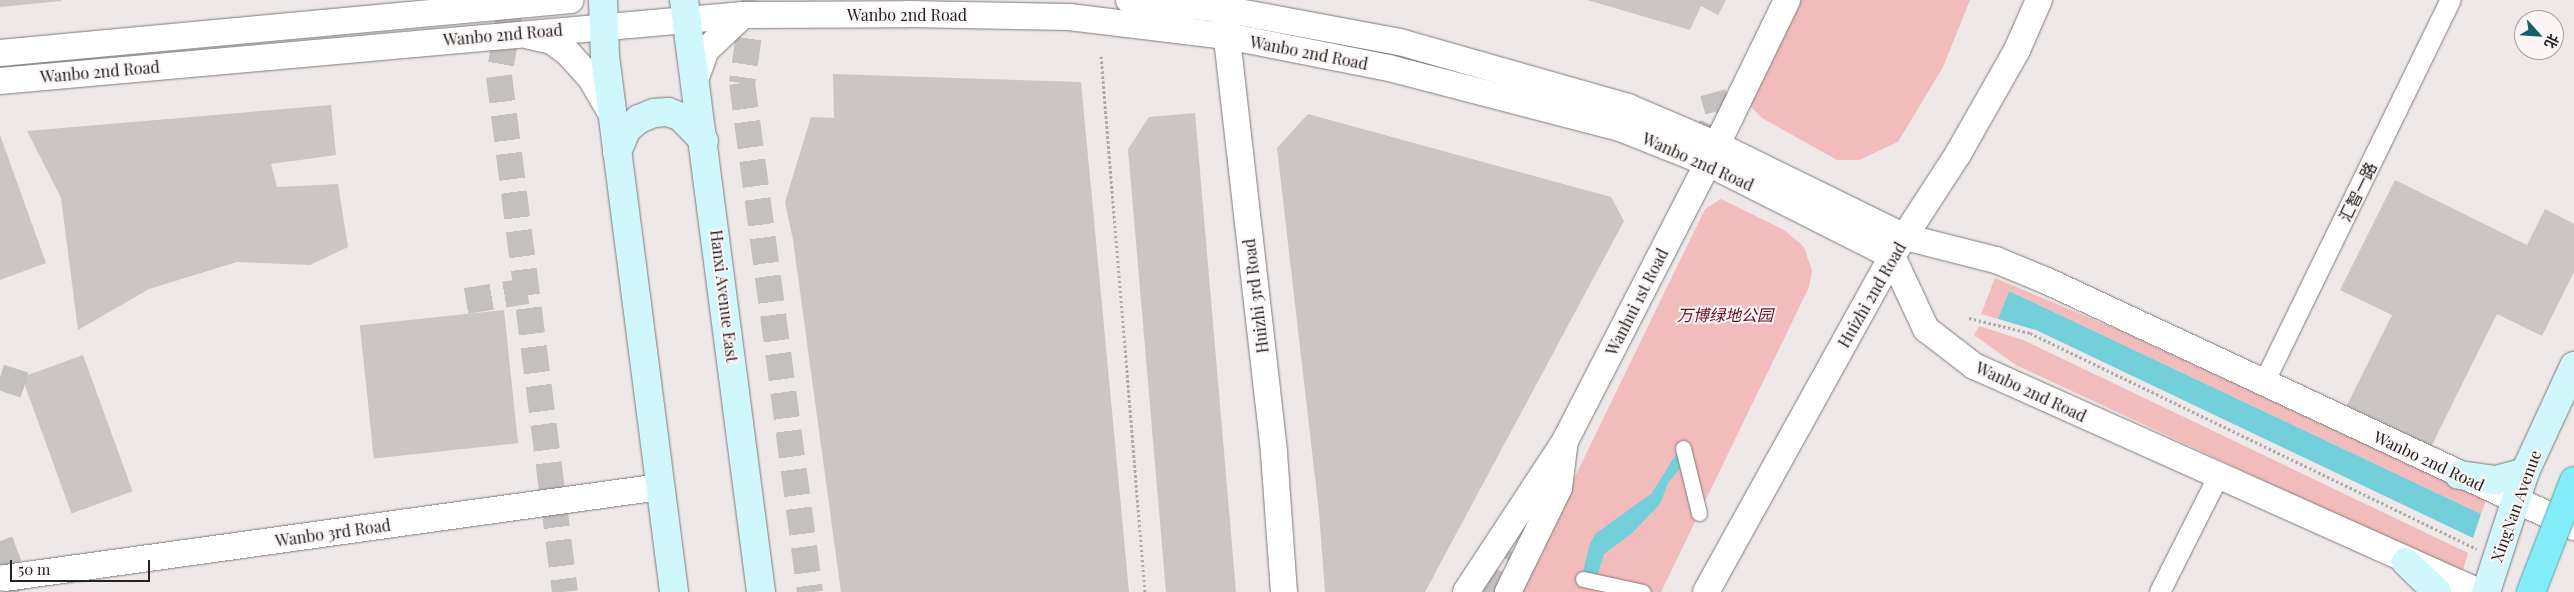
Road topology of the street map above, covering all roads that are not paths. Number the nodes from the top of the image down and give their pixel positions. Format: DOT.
graph roads {
  1 [pos="571,0"];
  2 [pos="603,0"];
  3 [pos="1129,0"];
  4 [pos="1787,0"];
  5 [pos="2039,0"];
  6 [pos="2451,0"];
  7 [pos="524,2"];
  8 [pos="1223,5"];
  9 [pos="685,10"];
  10 [pos="743,15"];
  11 [pos="604,27"];
  12 [pos="522,34"];
  13 [pos="1226,36"];
  14 [pos="0,53"];
  15 [pos="695,80"];
  16 [pos="0,81"];
  17 [pos="611,113"];
  18 [pos="704,141"];
  19 [pos="618,152"];
  20 [pos="1713,154"];
  21 [pos="1899,246"];
  22 [pos="2574,366"];
  23 [pos="2264,384"];
  24 [pos="1565,441"];
  25 [pos="1683,448"];
  26 [pos="2525,472"];
  27 [pos="2459,476"];
  28 [pos="2218,477"];
  29 [pos="2574,481"];
  30 [pos="660,487"];
  31 [pos="2516,501"];
  32 [pos="1699,513"];
  33 [pos="2574,527"];
  34 [pos="2406,562"];
  35 [pos="5,578"];
  36 [pos="1583,579"];
  37 [pos="674,592"];
  38 [pos="761,592"];
  39 [pos="1284,592"];
  40 [pos="1466,592"];
  41 [pos="1481,592"];
  42 [pos="1508,592"];
  43 [pos="1643,592"];
  44 [pos="1706,592"];
  45 [pos="2160,592"];
  46 [pos="2437,592"];
  47 [pos="2479,592"];
  48 [pos="2486,592"];
  49 [pos="2531,592"];
  1 -- 7 [label="street, Wanbo 2nd Road"];
  2 -- 11 [label="main road"];
  3 -- 8 [label="street, Wanbo 2nd Road"];
  4 -- 20 [label="street, Wanhui 1st Road"];
  5 -- 21 [label="street, Huizhi 2nd Road"];
  6 -- 23 [label="street, 汇智一路"];
  7 -- 14 [label="street, Wanbo 2nd Road"];
  8 -- 13 [label="street, Huizhi 3rd Road"];
  8 -- 20 [label="street, Wanbo 2nd Road"];
  9 -- 10 [label="street, Wanbo 2nd Road"];
  9 -- 11 [label="street, Wanbo 2nd Road"];
  9 -- 15 [label="main road, Hanxi Avenue East"];
  10 -- 13 [label="street, Wanbo 2nd Road"];
  10 -- 15 [label="street"];
  11 -- 12 [label="street, Wanbo 2nd Road"];
  11 -- 17 [label="main road"];
  12 -- 16 [label="street, Wanbo 2nd Road"];
  12 -- 17 [label="street"];
  13 -- 20 [label="street, Wanbo 2nd Road"];
  13 -- 39 [label="street, Huizhi 3rd Road"];
  15 -- 18 [label="main road, Hanxi Avenue East"];
  17 -- 19 [label="main road"];
  18 -- 19 [label="main road"];
  18 -- 38 [label="main road, Hanxi Avenue East"];
  19 -- 30 [label="main road"];
  20 -- 21 [label="street, Wanbo 2nd Road"];
  20 -- 24 [label="street, Wanhui 1st Road"];
  21 -- 23 [label="street, Wanbo 2nd Road"];
  21 -- 28 [label="street, Wanbo 2nd Road"];
  21 -- 44 [label="street, Huizhi 2nd Road"];
  22 -- 26 [label="main road, XingNan Avenue"];
  23 -- 27 [label="street, Wanbo 2nd Road"];
  24 -- 40 [label="street, Wanhui 1st Road"];
  24 -- 41 [label="street"];
  24 -- 42 [label="street, Wanhui 1st Road"];
  25 -- 32 [label="street"];
  26 -- 27 [label="main road"];
  26 -- 31 [label="main road, XingNan Avenue"];
  27 -- 31 [label="street, Wanbo 2nd Road"];
  28 -- 34 [label="street, Wanbo 2nd Road"];
  28 -- 45 [label="street"];
  29 -- 49 [label="highway, bridge"];
  30 -- 35 [label="street, Wanbo 3rd Road"];
  30 -- 37 [label="main road"];
  31 -- 33 [label="street, Wanbo 2nd Road"];
  31 -- 48 [label="main road, XingNan Avenue"];
  34 -- 46 [label="main road"];
  34 -- 47 [label="street, Wanbo 2nd Road"];
  36 -- 43 [label="street"];
}
